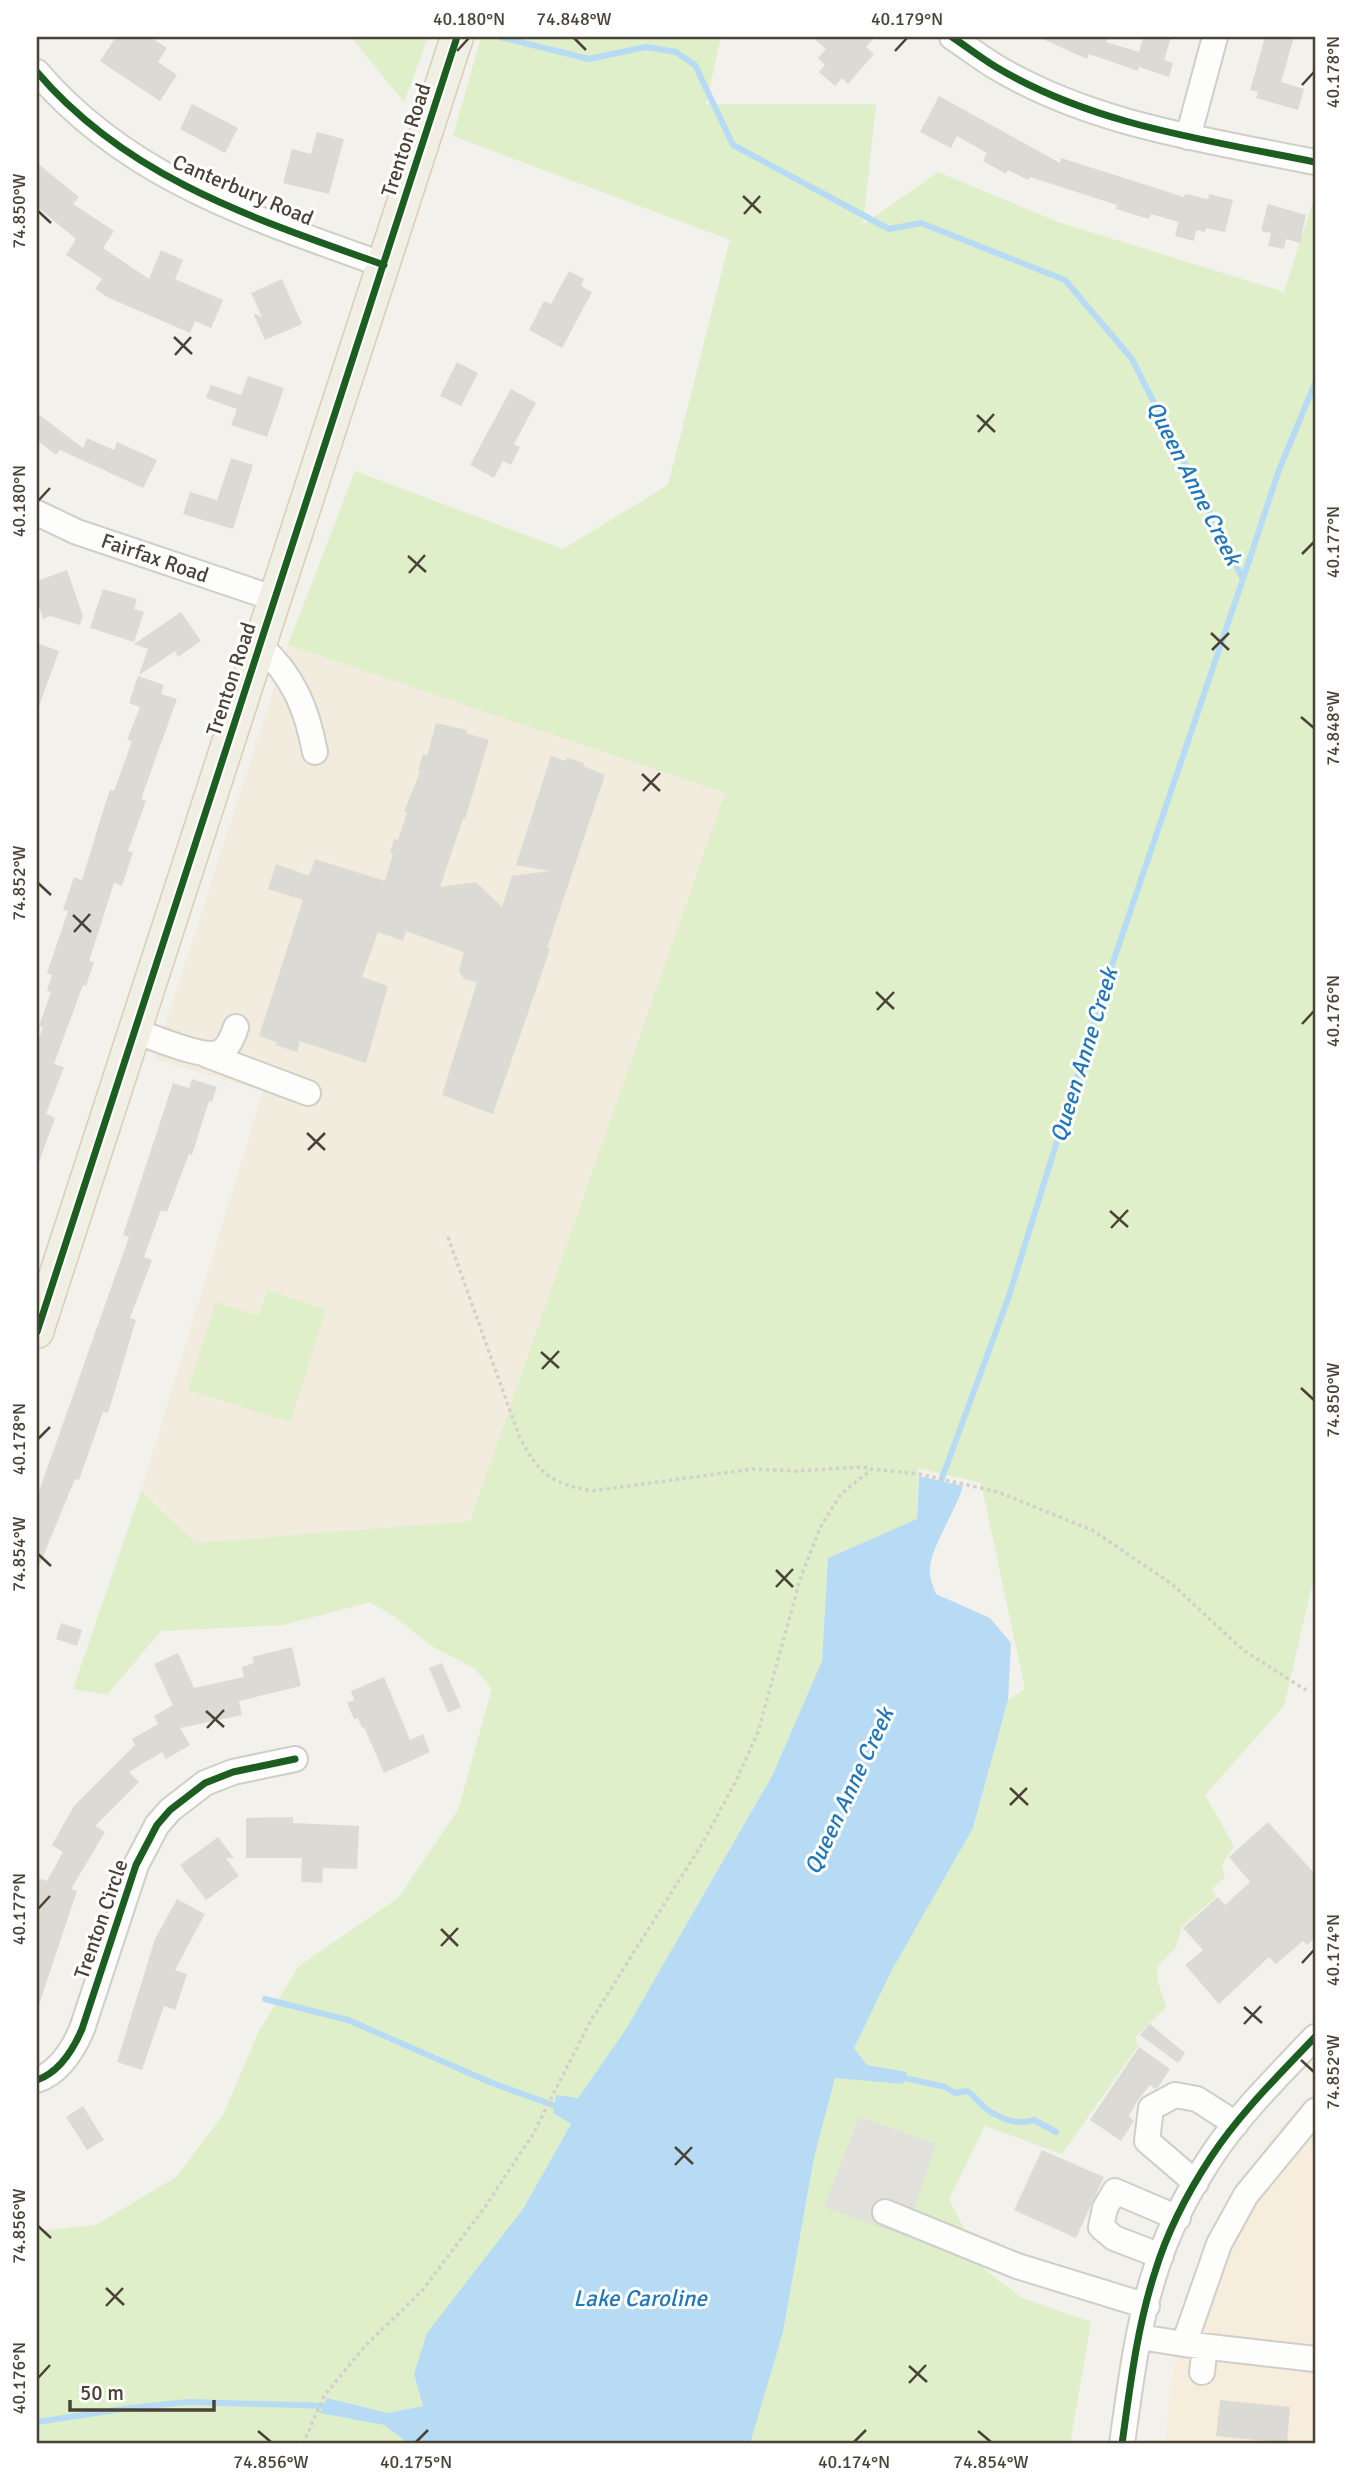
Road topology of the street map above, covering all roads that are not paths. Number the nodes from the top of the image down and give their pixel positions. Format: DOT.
graph roads {
  1 [pos="952,37"];
  2 [pos="1215,37"];
  3 [pos="455,41"];
  4 [pos="37,72"];
  5 [pos="1188,137"];
  6 [pos="1315,162"];
  7 [pos="384,265"];
  8 [pos="37,513"];
  9 [pos="275,599"];
  10 [pos="260,646"];
  11 [pos="315,752"];
  12 [pos="236,1027"];
  13 [pos="135,1031"];
  14 [pos="207,1055"];
  15 [pos="308,1093"];
  16 [pos="37,1332"];
  17 [pos="295,1759"];
  18 [pos="1315,2037"];
  19 [pos="37,2080"];
  20 [pos="1315,2111"];
  21 [pos="1236,2124"];
  22 [pos="1196,2183"];
  23 [pos="886,2212"];
  24 [pos="1178,2218"];
  25 [pos="1161,2256"];
  26 [pos="1147,2306"];
  27 [pos="1140,2337"];
  28 [pos="1195,2346"];
  29 [pos="1315,2359"];
  30 [pos="1202,2372"];
  31 [pos="1122,2444"];
  1 -- 5 [label="street"];
  2 -- 5 [label="street"];
  3 -- 7 [label="main road, Trenton Road"];
  4 -- 7 [label="street, Canterbury Road"];
  5 -- 6 [label="street"];
  7 -- 9 [label="main road, Trenton Road"];
  8 -- 9 [label="street, Fairfax Road"];
  9 -- 10 [label="main road, Trenton Road"];
  10 -- 11 [label="street"];
  10 -- 13 [label="main road, Trenton Road"];
  12 -- 14 [label="street"];
  13 -- 14 [label="street"];
  13 -- 16 [label="main road, Trenton Road"];
  14 -- 15 [label="street"];
  17 -- 19 [label="street, Trenton Circle"];
  18 -- 21 [label="street"];
  20 -- 28 [label="street"];
  21 -- 22 [label="street"];
  21 -- 22 [label="street"];
  22 -- 24 [label="street"];
  23 -- 26 [label="street"];
  24 -- 25 [label="street"];
  24 -- 25 [label="street"];
  25 -- 26 [label="street"];
  26 -- 27 [label="street"];
  27 -- 28 [label="street"];
  27 -- 31 [label="street"];
  28 -- 29 [label="street"];
  28 -- 30 [label="street"];
}
